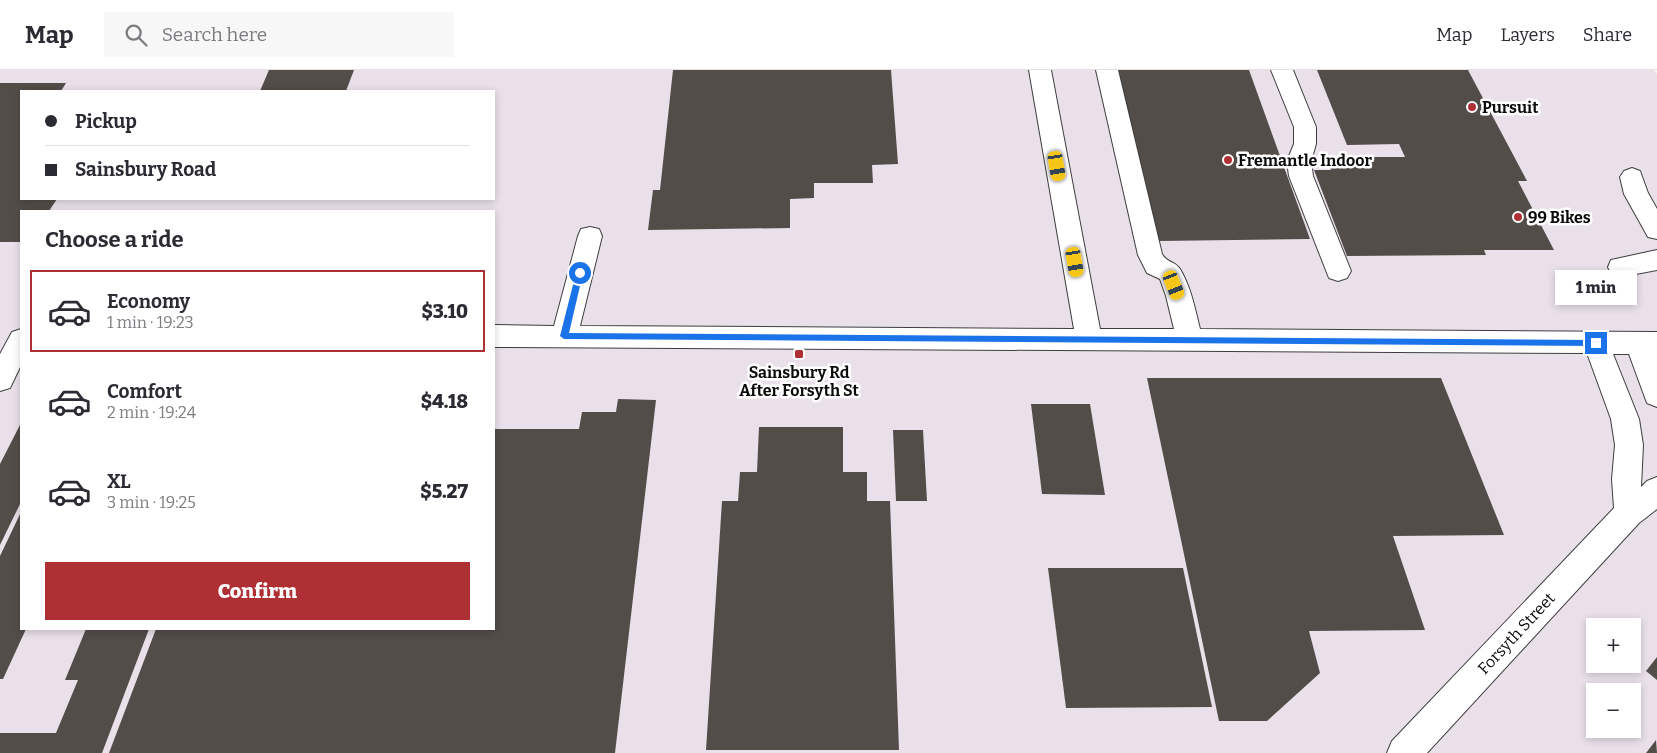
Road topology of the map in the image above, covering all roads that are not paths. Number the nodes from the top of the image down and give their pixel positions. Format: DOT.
graph roads {
  1 [pos="1040,70"];
  2 [pos="1107,70"];
  3 [pos="1282,70"];
  4 [pos="1657,195"];
  5 [pos="1657,230"];
  6 [pos="590,236"];
  7 [pos="1657,260"];
  8 [pos="1338,271"];
  9 [pos="1657,271"];
  10 [pos="495,336"];
  11 [pos="564,336"];
  12 [pos="0,338"];
  13 [pos="20,339"];
  14 [pos="1089,339"];
  15 [pos="1189,339"];
  16 [pos="20,341"];
  17 [pos="1596,343"];
  18 [pos="1648,343"];
  19 [pos="0,380"];
  20 [pos="1657,395"];
  21 [pos="1657,490"];
  22 [pos="1629,513"];
  23 [pos="1404,753"];
  1 -- 14 [label="street"];
  2 -- 15 [label="street"];
  3 -- 8 [label="street"];
  4 -- 5 [label="street"];
  6 -- 11 [label="street"];
  7 -- 9 [label="street"];
  10 -- 11 [label="street"];
  11 -- 14 [label="street"];
  12 -- 13 [label="street"];
  14 -- 15 [label="street"];
  15 -- 17 [label="street"];
  16 -- 19 [label="street"];
  17 -- 18 [label="street"];
  17 -- 22 [label="street"];
  18 -- 20 [label="street"];
  21 -- 22 [label="street, Forsyth Street"];
  22 -- 23 [label="street, Forsyth Street"];
}
